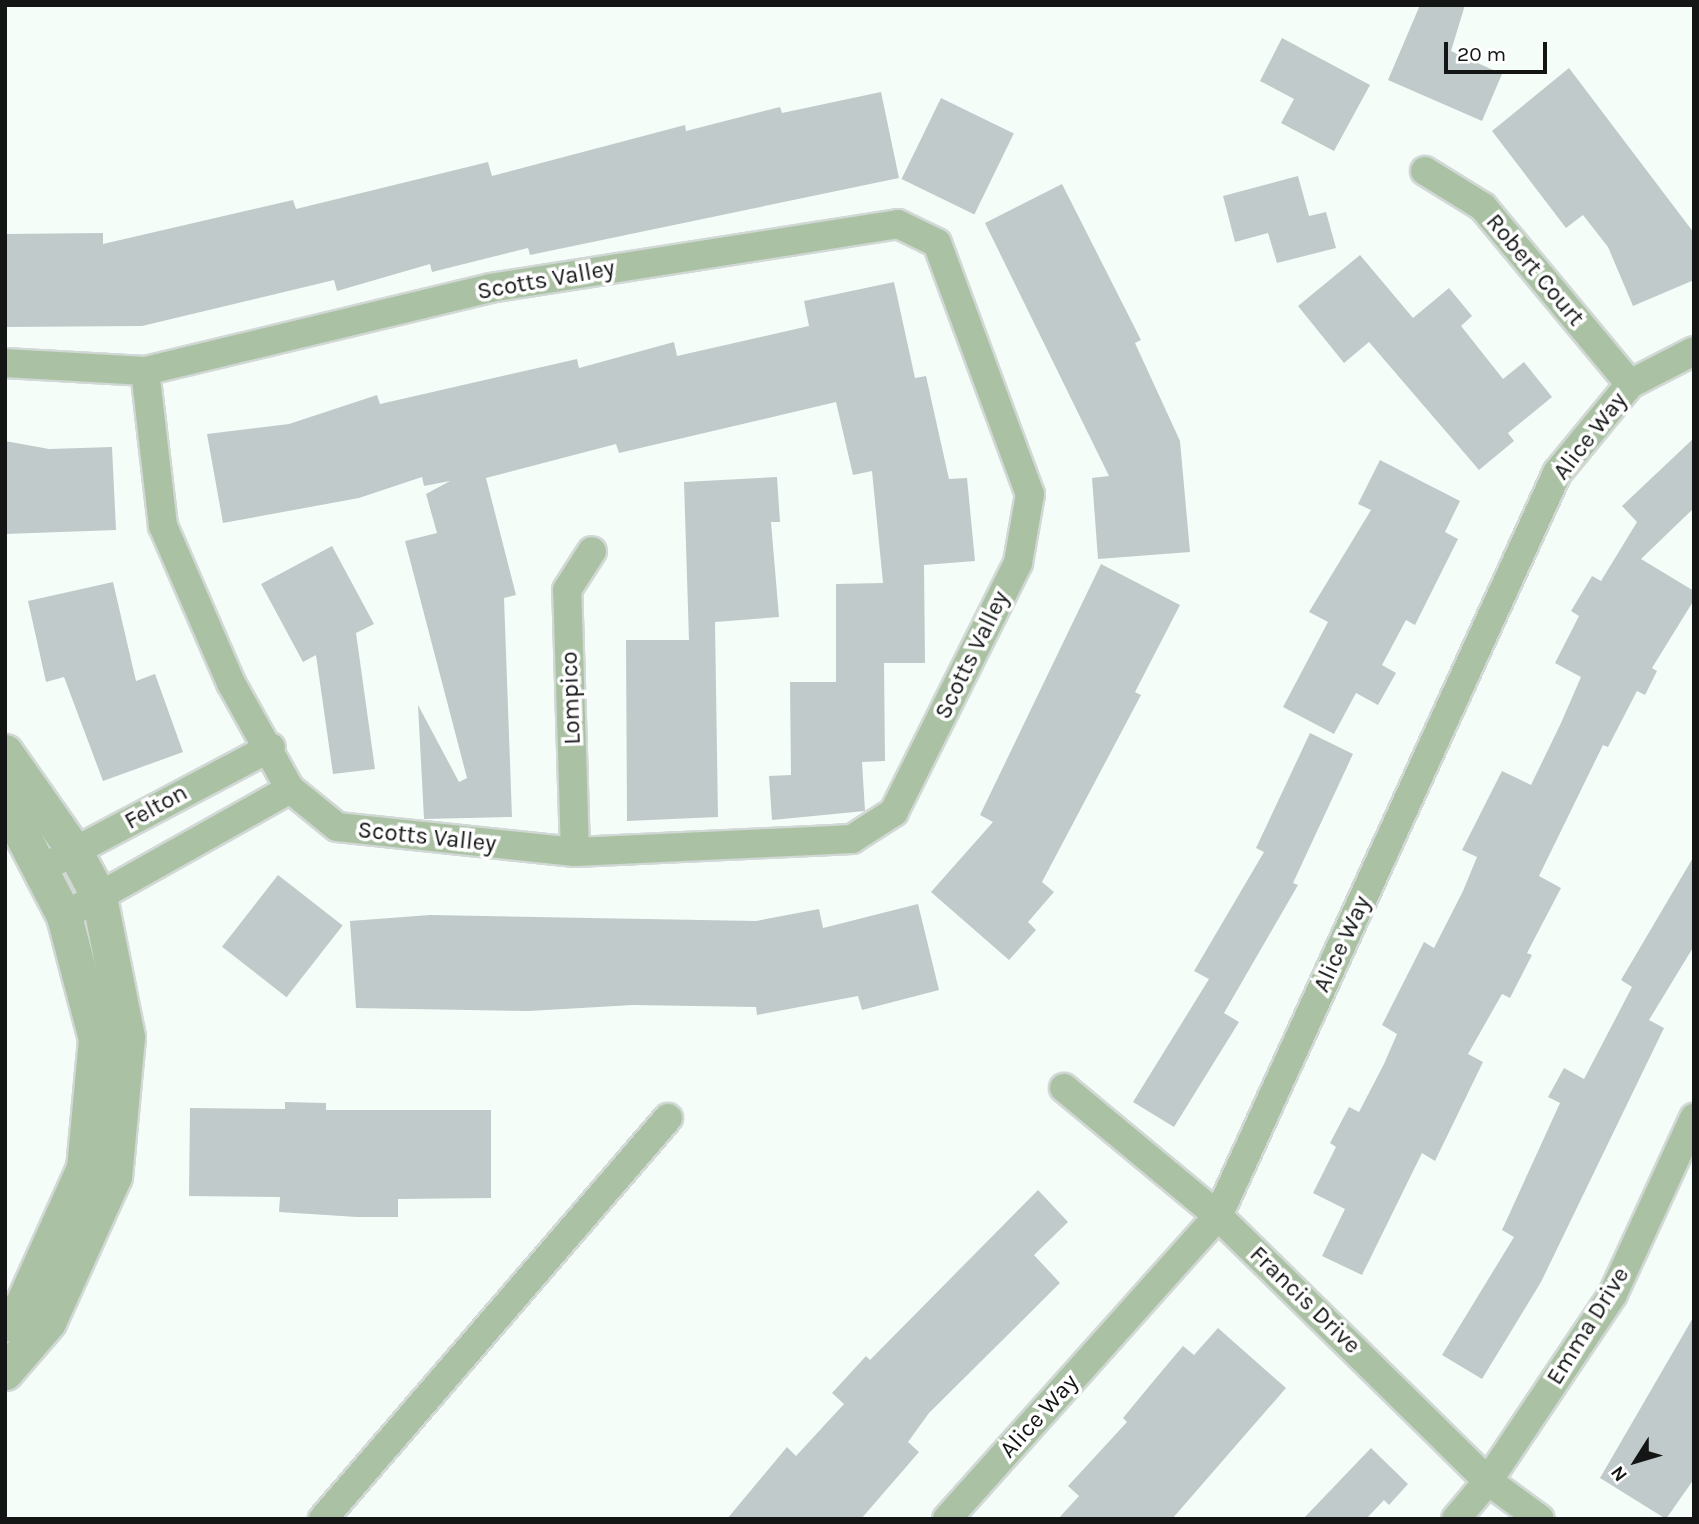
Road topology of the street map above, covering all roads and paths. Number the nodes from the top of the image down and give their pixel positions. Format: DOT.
graph roads {
  1 [pos="1425,172"];
  2 [pos="1694,351"];
  3 [pos="5,363"];
  4 [pos="145,371"];
  5 [pos="1630,384"];
  6 [pos="592,551"];
  7 [pos="271,747"];
  8 [pos="5,752"];
  9 [pos="290,789"];
  10 [pos="5,802"];
  11 [pos="75,852"];
  12 [pos="575,852"];
  13 [pos="41,869"];
  14 [pos="99,897"];
  15 [pos="64,916"];
  16 [pos="1064,1088"];
  17 [pos="668,1118"];
  18 [pos="1694,1118"];
  19 [pos="1218,1216"];
  20 [pos="5,1324"];
  21 [pos="5,1372"];
  22 [pos="1488,1481"];
  23 [pos="323,1519"];
  24 [pos="947,1519"];
  25 [pos="1456,1519"];
  26 [pos="1540,1519"];
  1 -- 5 [label="street, Robert Court"];
  2 -- 5 [label="street, Alice Way"];
  3 -- 4 [label="street, Scotts Valley"];
  4 -- 7 [label="street, Scotts Valley"];
  4 -- 12 [label="street, Scotts Valley"];
  5 -- 19 [label="street, Alice Way"];
  6 -- 12 [label="street, Lompico"];
  7 -- 9 [label="street, Scotts Valley"];
  7 -- 11 [label="street, Felton"];
  8 -- 11 [label="street"];
  9 -- 12 [label="street, Scotts Valley"];
  9 -- 14 [label="street, Felton"];
  10 -- 13 [label="street"];
  11 -- 13 [label="street, Felton"];
  11 -- 14 [label="street"];
  13 -- 15 [label="street"];
  14 -- 15 [label="street, Felton"];
  14 -- 21 [label="street"];
  15 -- 20 [label="street"];
  16 -- 19 [label="street, Francis Drive"];
  17 -- 23 [label="street"];
  18 -- 22 [label="street, Emma Drive"];
  19 -- 22 [label="street, Francis Drive"];
  19 -- 24 [label="street, Alice Way"];
  22 -- 25 [label="street, Emma Drive"];
  22 -- 26 [label="street, Francis Drive"];
}
